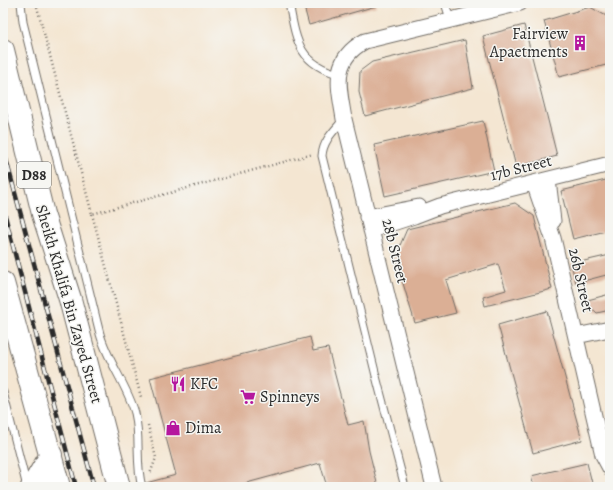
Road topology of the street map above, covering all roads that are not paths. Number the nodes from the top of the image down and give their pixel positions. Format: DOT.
graph roads {
  1 [pos="21,3"];
  2 [pos="289,3"];
  3 [pos="445,3"];
  4 [pos="520,3"];
  5 [pos="450,19"];
  6 [pos="3,50"];
  7 [pos="339,74"];
  8 [pos="344,119"];
  9 [pos="610,164"];
  10 [pos="541,181"];
  11 [pos="369,223"];
  12 [pos="3,283"];
  13 [pos="610,329"];
  14 [pos="610,338"];
  15 [pos="577,341"];
  16 [pos="3,392"];
  17 [pos="50,455"];
  18 [pos="610,468"];
  19 [pos="141,486"];
  20 [pos="28,487"];
  21 [pos="32,487"];
  22 [pos="59,487"];
  23 [pos="119,487"];
  24 [pos="405,487"];
  25 [pos="434,487"];
  1 -- 19 [label="lane"];
  2 -- 7 [label="lane"];
  3 -- 5 [label="lane"];
  4 -- 5 [label="street, 28b Street"];
  5 -- 7 [label="street, 28b Street"];
  6 -- 23 [label="main road, Sheikh Khalifa Bin Zayed Street / D88"];
  7 -- 8 [label="street, 28b Street"];
  8 -- 11 [label="street, 28b Street"];
  8 -- 24 [label="lane"];
  9 -- 10 [label="street, 17b Street"];
  10 -- 11 [label="street, 17b Street"];
  10 -- 15 [label="street, 26b Street"];
  11 -- 25 [label="street, 28b Street"];
  12 -- 17 [label="main road"];
  13 -- 15 [label="street"];
  14 -- 15 [label="street"];
  15 -- 18 [label="street, 26b Street"];
  16 -- 20 [label="lane"];
  17 -- 21 [label="main road"];
  17 -- 22 [label="main road"];
}
